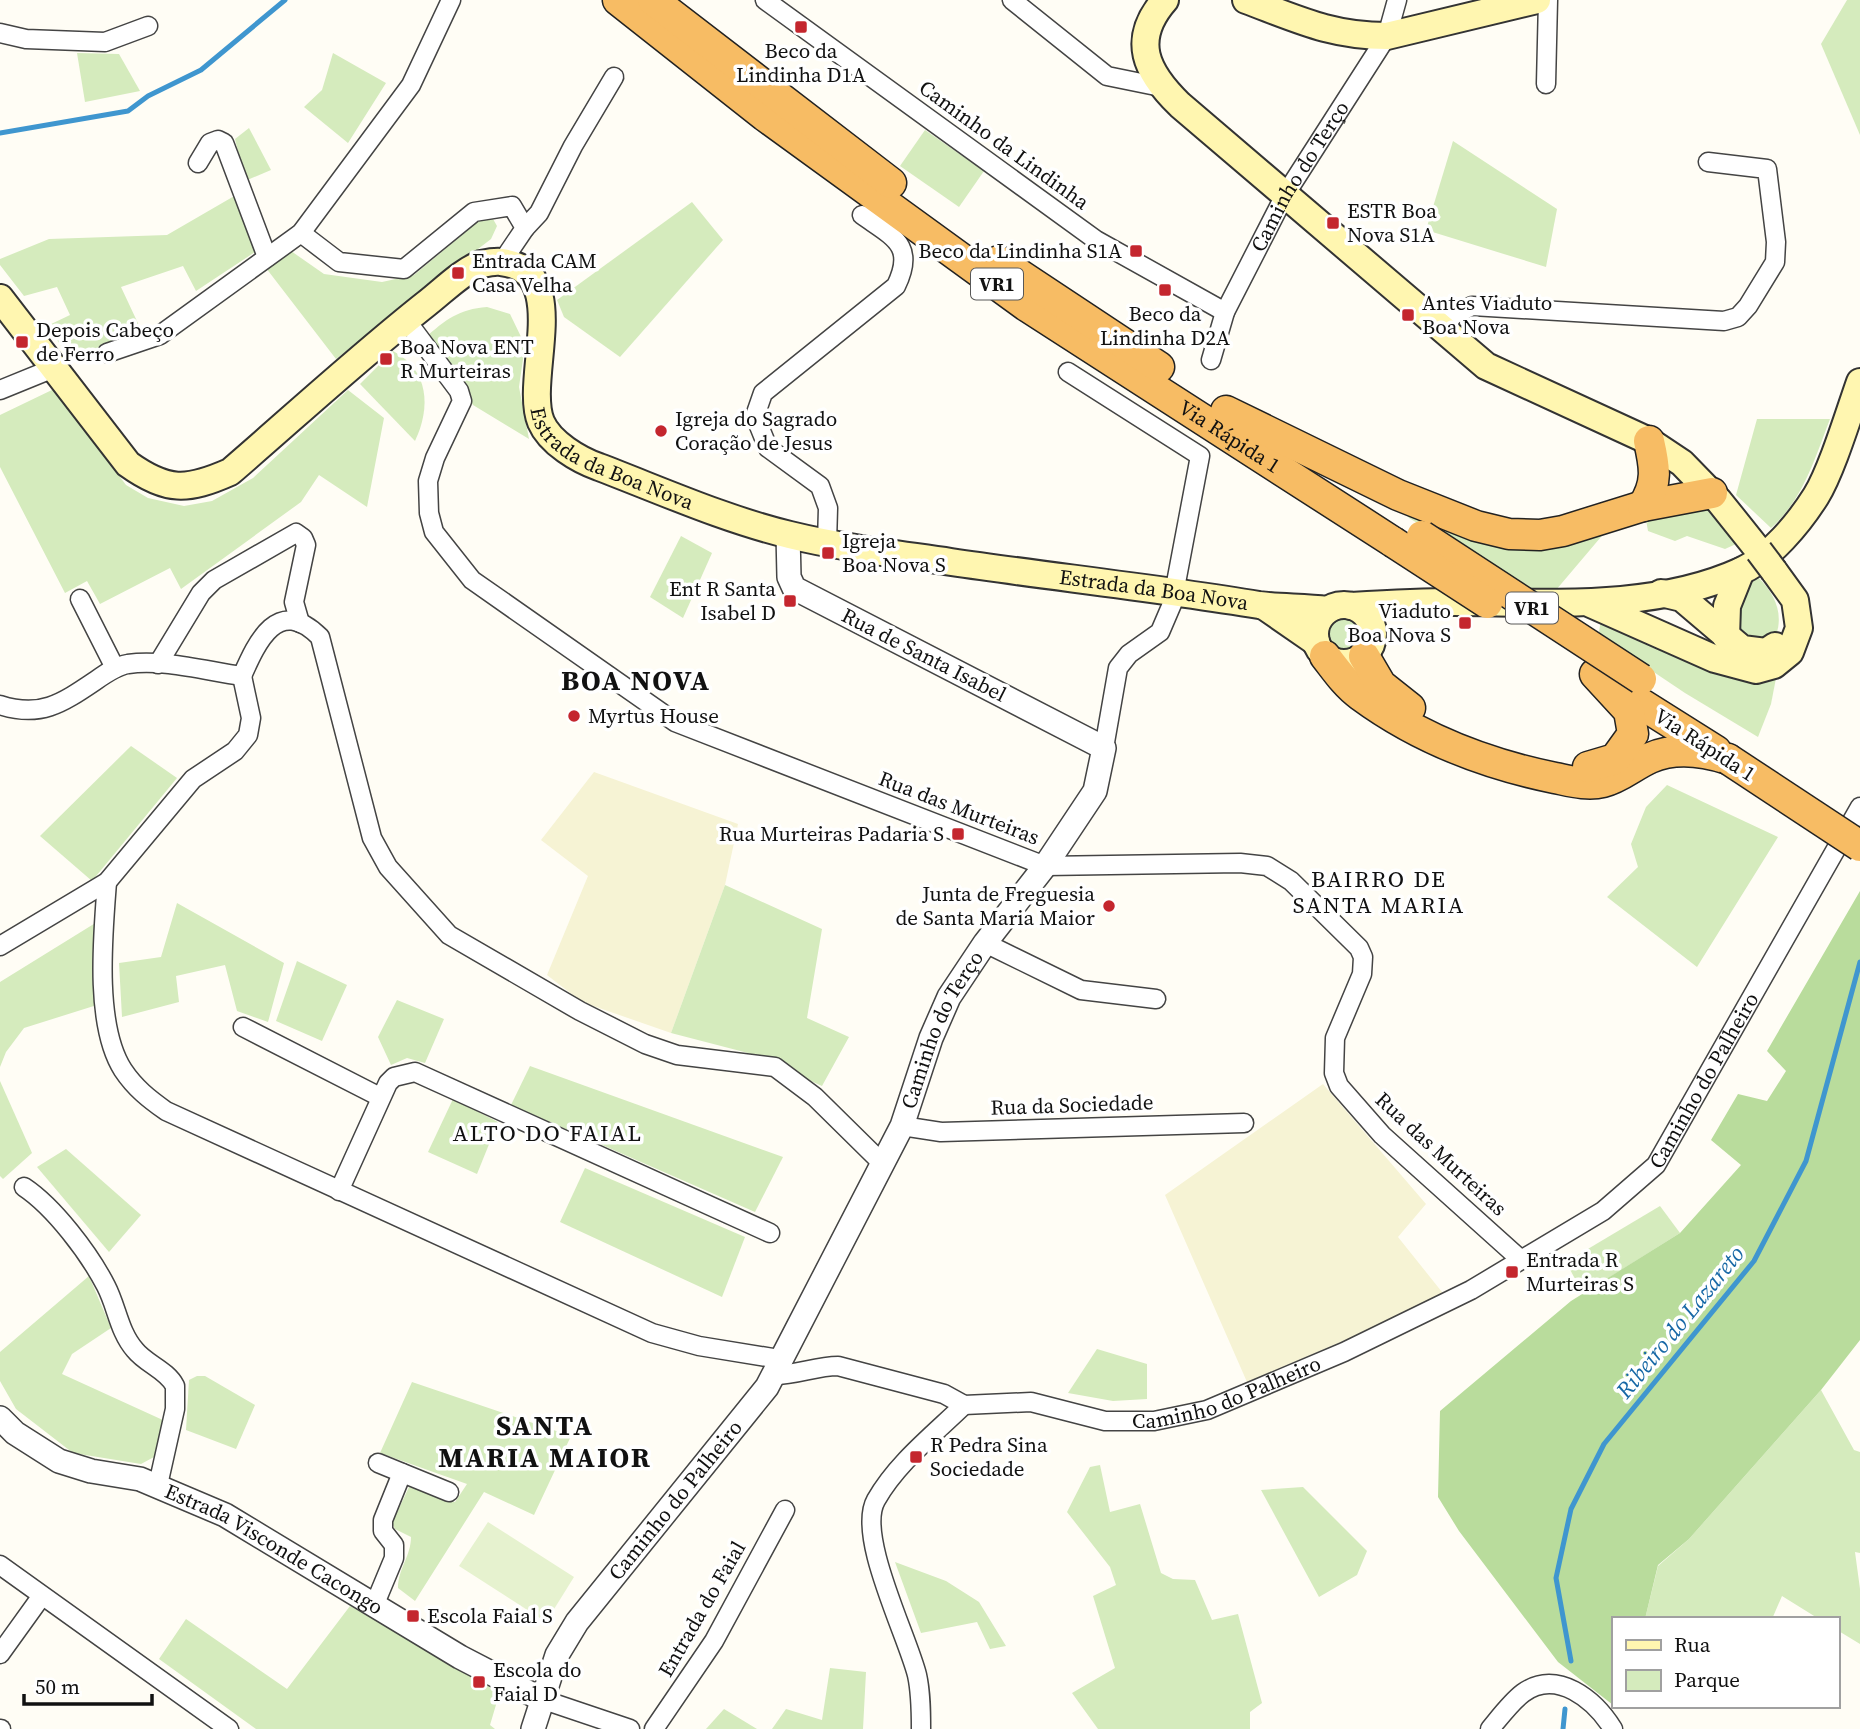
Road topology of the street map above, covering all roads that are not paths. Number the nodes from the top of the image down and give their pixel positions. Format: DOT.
graph roads {
  1 [pos="451,0"];
  2 [pos="618,0"];
  3 [pos="653,0"];
  4 [pos="765,0"];
  5 [pos="1012,0"];
  6 [pos="1165,0"];
  7 [pos="1246,0"];
  8 [pos="1397,0"];
  9 [pos="1537,0"];
  10 [pos="1548,0"];
  11 [pos="148,26"];
  12 [pos="0,33"];
  13 [pos="1387,36"];
  14 [pos="614,77"];
  15 [pos="1546,84"];
  16 [pos="1161,87"];
  17 [pos="1708,162"];
  18 [pos="198,163"];
  19 [pos="1285,195"];
  20 [pos="862,215"];
  21 [pos="525,228"];
  22 [pos="301,233"];
  23 [pos="267,257"];
  24 [pos="502,262"];
  25 [pos="0,298"];
  26 [pos="1225,312"];
  27 [pos="406,320"];
  28 [pos="1442,332"];
  29 [pos="107,353"];
  30 [pos="1211,360"];
  31 [pos="54,368"];
  32 [pos="1068,372"];
  33 [pos="1860,382"];
  34 [pos="0,390"];
  35 [pos="1856,405"];
  36 [pos="1226,411"];
  37 [pos="1648,442"];
  38 [pos="1715,497"];
  39 [pos="1643,506"];
  40 [pos="788,534"];
  41 [pos="1408,539"];
  42 [pos="827,543"];
  43 [pos="1741,571"];
  44 [pos="1779,580"];
  45 [pos="1173,590"];
  46 [pos="1680,596"];
  47 [pos="80,599"];
  48 [pos="1405,603"];
  49 [pos="1589,604"];
  50 [pos="1264,606"];
  51 [pos="1339,608"];
  52 [pos="300,623"];
  53 [pos="1373,627"];
  54 [pos="1726,637"];
  55 [pos="1689,645"];
  56 [pos="1320,649"];
  57 [pos="158,664"];
  58 [pos="1359,667"];
  59 [pos="115,668"];
  60 [pos="242,676"];
  61 [pos="1617,684"];
  62 [pos="0,705"];
  63 [pos="1104,748"];
  64 [pos="1734,751"];
  65 [pos="1618,767"];
  66 [pos="1860,807"];
  67 [pos="1860,822"];
  68 [pos="1860,846"];
  69 [pos="1045,866"];
  70 [pos="107,882"];
  71 [pos="985,943"];
  72 [pos="0,946"];
  73 [pos="1156,999"];
  74 [pos="243,1027"];
  75 [pos="380,1097"];
  76 [pos="1244,1123"];
  77 [pos="902,1126"];
  78 [pos="883,1164"];
  79 [pos="24,1187"];
  80 [pos="339,1191"];
  81 [pos="770,1233"];
  82 [pos="1520,1259"];
  83 [pos="775,1367"];
  84 [pos="964,1405"];
  85 [pos="0,1418"];
  86 [pos="378,1463"];
  87 [pos="402,1473"];
  88 [pos="158,1485"];
  89 [pos="449,1492"];
  90 [pos="785,1510"];
  91 [pos="0,1565"];
  92 [pos="41,1597"];
  93 [pos="374,1606"];
  94 [pos="0,1654"];
  95 [pos="541,1699"];
  96 [pos="1613,1728"];
  97 [pos="229,1729"];
  98 [pos="533,1729"];
  99 [pos="630,1729"];
  100 [pos="654,1729"];
  101 [pos="921,1729"];
  102 [pos="1490,1729"];
  1 -- 22 [label="street"];
  2 -- 41 [label="highway, Via Rápida 1 / VR1"];
  3 -- 36 [label="highway, Via Rápida 1 / VR1"];
  4 -- 26 [label="street, Caminho da Lindinha"];
  5 -- 16 [label="street"];
  6 -- 16 [label="main road"];
  7 -- 13 [label="main road"];
  8 -- 13 [label="street, Caminho do Terço"];
  9 -- 13 [label="main road"];
  10 -- 15 [label="street"];
  11 -- 12 [label="street"];
  13 -- 19 [label="street, Caminho do Terço"];
  14 -- 21 [label="street"];
  16 -- 19 [label="main road"];
  17 -- 28 [label="street"];
  18 -- 23 [label="street"];
  19 -- 26 [label="street, Caminho do Terço"];
  19 -- 28 [label="main road"];
  20 -- 42 [label="street"];
  21 -- 22 [label="street"];
  21 -- 24 [label="street"];
  22 -- 23 [label="street"];
  23 -- 29 [label="street"];
  24 -- 27 [label="main road"];
  24 -- 40 [label="main road, Estrada da Boa Nova"];
  25 -- 31 [label="main road"];
  26 -- 30 [label="street, Caminho do Terço"];
  27 -- 31 [label="main road"];
  27 -- 69 [label="street, Rua das Murteiras"];
  28 -- 37 [label="main road"];
  31 -- 34 [label="street"];
  32 -- 45 [label="street, Caminho do Terço"];
  33 -- 35 [label="main road, Estrada da Boa Nova"];
  35 -- 43 [label="main road, Estrada da Boa Nova"];
  36 -- 39 [label="highway"];
  36 -- 41 [label="highway, Via Rápida 1 / VR1"];
  37 -- 38 [label="main road"];
  37 -- 39 [label="highway"];
  38 -- 39 [label="highway"];
  38 -- 44 [label="main road, bridge"];
  40 -- 42 [label="main road, Estrada da Boa Nova"];
  40 -- 63 [label="street, Rua de Santa Isabel"];
  41 -- 61 [label="highway, Via Rápida 1 / VR1, bridge"];
  41 -- 61 [label="highway, Via Rápida 1 / VR1, bridge"];
  42 -- 45 [label="main road, Estrada da Boa Nova"];
  43 -- 46 [label="main road, Estrada da Boa Nova"];
  43 -- 54 [label="main road"];
  44 -- 54 [label="main road"];
  44 -- 55 [label="main road"];
  45 -- 50 [label="main road, Estrada da Boa Nova"];
  45 -- 63 [label="street, Caminho do Terço"];
  46 -- 49 [label="main road, Estrada da Boa Nova"];
  46 -- 54 [label="main road"];
  46 -- 55 [label="main road"];
  47 -- 59 [label="street"];
  48 -- 49 [label="main road, Estrada da Boa Nova"];
  48 -- 51 [label="main road, Estrada da Boa Nova"];
  48 -- 53 [label="main road"];
  49 -- 55 [label="main road"];
  50 -- 51 [label="main road, Estrada da Boa Nova"];
  50 -- 56 [label="main road, Estrada da Boa Nova"];
  51 -- 53 [label="main road"];
  51 -- 56 [label="main road"];
  52 -- 57 [label="street"];
  52 -- 60 [label="street"];
  52 -- 78 [label="street"];
  53 -- 58 [label="main road"];
  56 -- 58 [label="highway"];
  57 -- 59 [label="street"];
  57 -- 60 [label="street"];
  58 -- 65 [label="highway"];
  59 -- 62 [label="street"];
  60 -- 70 [label="street"];
  61 -- 64 [label="highway, Via Rápida 1 / VR1"];
  61 -- 65 [label="highway"];
  63 -- 69 [label="street, Caminho do Terço"];
  64 -- 65 [label="highway"];
  64 -- 67 [label="highway, Via Rápida 1 / VR1"];
  64 -- 68 [label="highway, Via Rápida 1 / VR1, bridge"];
  66 -- 82 [label="street, Caminho do Palheiro"];
  69 -- 71 [label="street, Caminho do Terço"];
  69 -- 82 [label="street, Rua das Murteiras"];
  70 -- 72 [label="street"];
  70 -- 80 [label="street"];
  71 -- 73 [label="street"];
  71 -- 77 [label="street, Caminho do Terço"];
  74 -- 75 [label="street"];
  75 -- 80 [label="street"];
  75 -- 81 [label="street"];
  76 -- 77 [label="street, Rua da Sociedade"];
  77 -- 78 [label="street, Caminho do Terço"];
  78 -- 83 [label="street, Caminho do Terço"];
  79 -- 88 [label="street"];
  80 -- 83 [label="street"];
  82 -- 84 [label="street, Caminho do Palheiro"];
  83 -- 84 [label="street, Caminho do Palheiro"];
  83 -- 95 [label="street, Caminho do Palheiro"];
  84 -- 101 [label="street"];
  85 -- 88 [label="street, Estrada Visconde Cacongo"];
  86 -- 87 [label="street"];
  87 -- 89 [label="street"];
  87 -- 93 [label="street"];
  88 -- 93 [label="street, Estrada Visconde Cacongo"];
  90 -- 100 [label="street, Entrada do Faial"];
  91 -- 92 [label="street"];
  92 -- 94 [label="street"];
  92 -- 97 [label="street"];
  93 -- 95 [label="street, Estrada Visconde Cacongo"];
  95 -- 98 [label="street, Caminho do Palheiro"];
  95 -- 99 [label="street"];
  96 -- 102 [label="street"];
}
